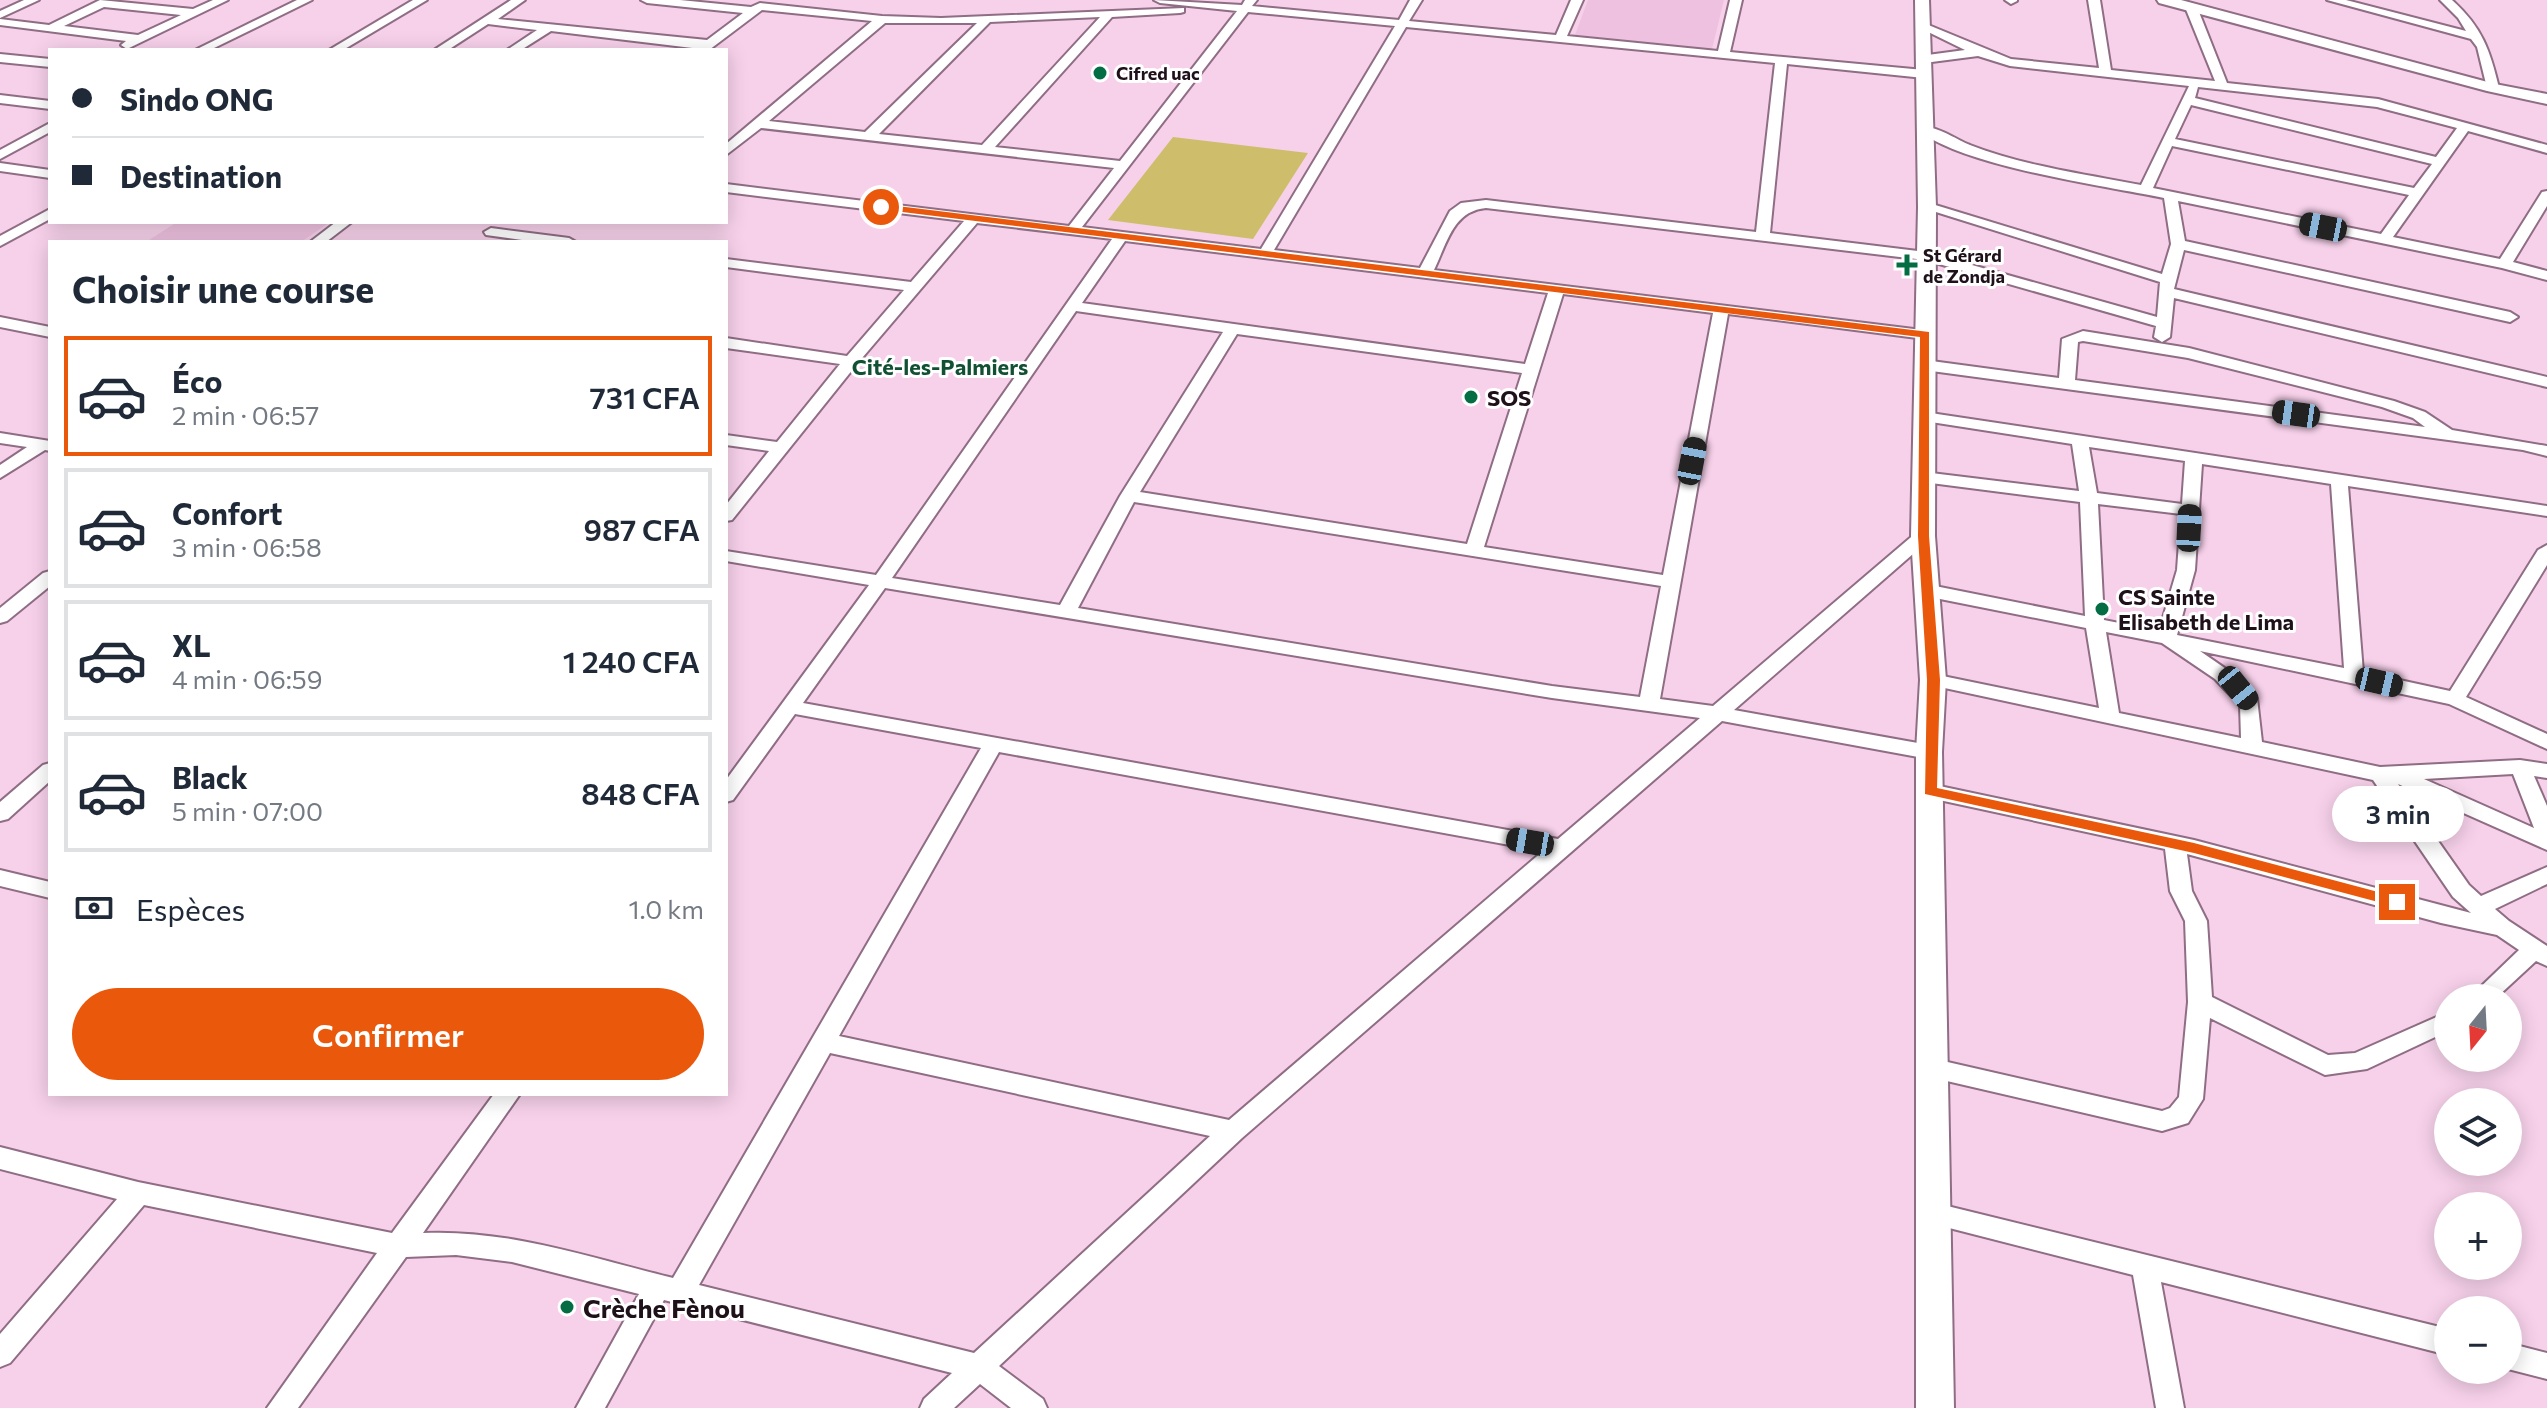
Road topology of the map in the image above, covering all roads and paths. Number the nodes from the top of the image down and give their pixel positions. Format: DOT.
graph roads {
  1 [pos="33,0"];
  2 [pos="222,0"];
  3 [pos="306,0"];
  4 [pos="421,0"];
  5 [pos="519,0"];
  6 [pos="647,0"];
  7 [pos="1160,0"];
  8 [pos="1416,0"];
  9 [pos="1577,0"];
  10 [pos="1736,0"];
  11 [pos="2094,0"];
  12 [pos="2164,0"];
  13 [pos="2333,0"];
  14 [pos="2446,0"];
  15 [pos="106,1"];
  16 [pos="1248,4"];
  17 [pos="761,6"];
  18 [pos="1228,6"];
  19 [pos="2191,7"];
  20 [pos="194,13"];
  21 [pos="1922,13"];
  22 [pos="0,15"];
  23 [pos="1107,16"];
  24 [pos="882,19"];
  25 [pos="986,20"];
  26 [pos="488,21"];
  27 [pos="0,22"];
  28 [pos="1402,23"];
  29 [pos="51,28"];
  30 [pos="551,28"];
  31 [pos="620,35"];
  32 [pos="2475,37"];
  33 [pos="139,39"];
  34 [pos="1560,39"];
  35 [pos="706,47"];
  36 [pos="121,48"];
  37 [pos="205,48"];
  38 [pos="338,48"];
  39 [pos="443,48"];
  40 [pos="516,48"];
  41 [pos="525,48"];
  42 [pos="601,48"];
  43 [pos="1979,52"];
  44 [pos="1723,55"];
  45 [pos="0,58"];
  46 [pos="1781,60"];
  47 [pos="48,63"];
  48 [pos="1924,66"];
  49 [pos="2106,75"];
  50 [pos="2195,84"];
  51 [pos="2223,87"];
  52 [pos="2493,88"];
  53 [pos="0,99"];
  54 [pos="2547,99"];
  55 [pos="2188,100"];
  56 [pos="48,105"];
  57 [pos="757,124"];
  58 [pos="2465,126"];
  59 [pos="48,128"];
  60 [pos="1925,130"];
  61 [pos="868,137"];
  62 [pos="2170,142"];
  63 [pos="728,149"];
  64 [pos="2547,149"];
  65 [pos="985,150"];
  66 [pos="0,155"];
  67 [pos="2441,162"];
  68 [pos="1123,165"];
  69 [pos="0,167"];
  70 [pos="48,174"];
  71 [pos="728,188"];
  72 [pos="2145,190"];
  73 [pos="2420,193"];
  74 [pos="2547,195"];
  75 [pos="2170,196"];
  76 [pos="1927,207"];
  77 [pos="48,214"];
  78 [pos="974,218"];
  79 [pos="342,224"];
  80 [pos="498,227"];
  81 [pos="1073,230"];
  82 [pos="1121,236"];
  83 [pos="1763,236"];
  84 [pos="320,240"];
  85 [pos="481,240"];
  86 [pos="560,240"];
  87 [pos="2384,240"];
  88 [pos="0,242"];
  89 [pos="2178,244"];
  90 [pos="1265,254"];
  91 [pos="1926,256"];
  92 [pos="728,263"];
  93 [pos="2504,264"];
  94 [pos="1425,273"];
  95 [pos="2547,276"];
  96 [pos="2168,286"];
  97 [pos="914,287"];
  98 [pos="1557,289"];
  99 [pos="1072,306"];
  100 [pos="1721,309"];
  101 [pos="2510,317"];
  102 [pos="0,322"];
  103 [pos="2165,324"];
  104 [pos="1232,329"];
  105 [pos="48,332"];
  106 [pos="1925,334"];
  107 [pos="728,343"];
  108 [pos="2161,346"];
  109 [pos="851,361"];
  110 [pos="1924,365"];
  111 [pos="1532,370"];
  112 [pos="2547,382"];
  113 [pos="2067,384"];
  114 [pos="1924,417"];
  115 [pos="2447,435"];
  116 [pos="0,438"];
  117 [pos="728,440"];
  118 [pos="2080,441"];
  119 [pos="46,445"];
  120 [pos="781,448"];
  121 [pos="2547,451"];
  122 [pos="2194,458"];
  123 [pos="0,473"];
  124 [pos="1923,477"];
  125 [pos="2339,479"];
  126 [pos="1129,496"];
  127 [pos="2089,498"];
  128 [pos="2190,510"];
  129 [pos="2547,511"];
  130 [pos="728,514"];
  131 [pos="1923,536"];
  132 [pos="2547,550"];
  133 [pos="1473,553"];
  134 [pos="728,556"];
  135 [pos="48,579"];
  136 [pos="881,581"];
  137 [pos="1670,582"];
  138 [pos="1925,590"];
  139 [pos="1066,612"];
  140 [pos="0,617"];
  141 [pos="2095,624"];
  142 [pos="2167,638"];
  143 [pos="2354,676"];
  144 [pos="1933,680"];
  145 [pos="2455,699"];
  146 [pos="1649,704"];
  147 [pos="791,707"];
  148 [pos="1715,713"];
  149 [pos="2110,717"];
  150 [pos="2547,742"];
  151 [pos="993,745"];
  152 [pos="2252,747"];
  153 [pos="1929,752"];
  154 [pos="2520,767"];
  155 [pos="2547,771"];
  156 [pos="48,772"];
  157 [pos="2386,773"];
  158 [pos="1930,791"];
  159 [pos="728,792"];
  160 [pos="0,814"];
  161 [pos="2547,832"];
  162 [pos="2547,842"];
  163 [pos="2175,844"];
  164 [pos="1560,847"];
  165 [pos="2547,875"];
  166 [pos="0,878"];
  167 [pos="48,890"];
  168 [pos="2479,907"];
  169 [pos="2503,928"];
  170 [pos="2541,953"];
  171 [pos="2500,984"];
  172 [pos="2200,1002"];
  173 [pos="2434,1027"];
  174 [pos="823,1042"];
  175 [pos="1930,1068"];
  176 [pos="507,1096"];
  177 [pos="1233,1131"];
  178 [pos="0,1158"];
  179 [pos="138,1193"];
  180 [pos="1931,1213"];
  181 [pos="397,1246"];
  182 [pos="2145,1266"];
  183 [pos="668,1291"];
  184 [pos="2434,1338"];
  185 [pos="0,1354"];
  186 [pos="2522,1360"];
  187 [pos="2547,1366"];
  188 [pos="979,1367"];
  189 [pos="281,1408"];
  190 [pos="590,1408"];
  191 [pos="934,1408"];
  192 [pos="1033,1408"];
  193 [pos="1935,1408"];
  194 [pos="2170,1408"];
  1 -- 22 [label="street"];
  2 -- 20 [label="street"];
  3 -- 37 [label="street"];
  4 -- 38 [label="street"];
  5 -- 26 [label="street"];
  6 -- 17 [label="street"];
  7 -- 18 [label="street"];
  8 -- 28 [label="street"];
  9 -- 34 [label="street"];
  10 -- 44 [label="street"];
  11 -- 49 [label="street"];
  12 -- 19 [label="street"];
  13 -- 32 [label="street"];
  14 -- 32 [label="street"];
  15 -- 20 [label="street"];
  15 -- 29 [label="street"];
  16 -- 18 [label="street"];
  16 -- 28 [label="street"];
  16 -- 68 [label="street"];
  17 -- 24 [label="street"];
  17 -- 35 [label="street"];
  18 -- 23 [label="street"];
  19 -- 51 [label="street"];
  19 -- 52 [label="street"];
  20 -- 33 [label="street"];
  21 -- 43 [label="street"];
  21 -- 48 [label="street"];
  23 -- 25 [label="street"];
  23 -- 65 [label="street"];
  24 -- 25 [label="street"];
  24 -- 57 [label="street"];
  25 -- 61 [label="street"];
  26 -- 30 [label="street"];
  26 -- 39 [label="street"];
  27 -- 29 [label="street"];
  28 -- 34 [label="street"];
  28 -- 90 [label="street"];
  29 -- 33 [label="street"];
  30 -- 31 [label="street"];
  30 -- 40 [label="street"];
  30 -- 41 [label="street"];
  31 -- 35 [label="street"];
  31 -- 42 [label="street"];
  32 -- 52 [label="street"];
  33 -- 36 [label="street"];
  34 -- 44 [label="street"];
  43 -- 48 [label="street"];
  43 -- 49 [label="street"];
  44 -- 46 [label="street"];
  45 -- 47 [label="street"];
  46 -- 48 [label="street"];
  46 -- 83 [label="street"];
  48 -- 60 [label="street"];
  49 -- 50 [label="street"];
  50 -- 51 [label="street"];
  50 -- 55 [label="street"];
  51 -- 58 [label="street"];
  52 -- 54 [label="street"];
  53 -- 56 [label="street"];
  55 -- 62 [label="street"];
  55 -- 67 [label="street"];
  57 -- 61 [label="street"];
  57 -- 63 [label="street"];
  58 -- 64 [label="street"];
  58 -- 67 [label="street"];
  59 -- 66 [label="street"];
  60 -- 72 [label="street"];
  60 -- 76 [label="street"];
  61 -- 65 [label="street"];
  62 -- 72 [label="street"];
  62 -- 73 [label="street"];
  65 -- 68 [label="street"];
  67 -- 73 [label="street"];
  68 -- 81 [label="street"];
  69 -- 70 [label="street"];
  71 -- 78 [label="street"];
  72 -- 75 [label="street"];
  73 -- 87 [label="street"];
  74 -- 93 [label="street"];
  75 -- 87 [label="street"];
  75 -- 89 [label="street"];
  76 -- 91 [label="street"];
  76 -- 96 [label="street"];
  77 -- 88 [label="street"];
  78 -- 81 [label="street"];
  78 -- 97 [label="street"];
  79 -- 84 [label="street"];
  80 -- 85 [label="street"];
  80 -- 86 [label="street"];
  81 -- 82 [label="street"];
  82 -- 90 [label="street"];
  82 -- 99 [label="street"];
  83 -- 91 [label="street"];
  83 -- 94 [label="street"];
  87 -- 93 [label="street"];
  89 -- 96 [label="street"];
  89 -- 101 [label="street"];
  90 -- 94 [label="street"];
  91 -- 103 [label="street"];
  91 -- 106 [label="street"];
  92 -- 97 [label="street"];
  93 -- 95 [label="street"];
  94 -- 98 [label="street"];
  96 -- 103 [label="street"];
  96 -- 112 [label="street"];
  97 -- 109 [label="street"];
  98 -- 100 [label="street"];
  98 -- 111 [label="street"];
  99 -- 104 [label="street"];
  99 -- 136 [label="street"];
  100 -- 106 [label="street"];
  100 -- 137 [label="street"];
  102 -- 105 [label="street"];
  103 -- 108 [label="street"];
  104 -- 111 [label="street"];
  104 -- 126 [label="street"];
  106 -- 110 [label="street"];
  107 -- 109 [label="street"];
  108 -- 113 [label="street"];
  108 -- 115 [label="street"];
  109 -- 120 [label="street"];
  110 -- 113 [label="street"];
  110 -- 114 [label="street"];
  111 -- 133 [label="street"];
  113 -- 115 [label="street"];
  114 -- 118 [label="street"];
  114 -- 124 [label="street"];
  115 -- 121 [label="street"];
  116 -- 119 [label="street"];
  117 -- 120 [label="street"];
  118 -- 122 [label="street"];
  118 -- 127 [label="street"];
  119 -- 123 [label="street"];
  120 -- 130 [label="street"];
  122 -- 125 [label="street"];
  122 -- 128 [label="street"];
  124 -- 127 [label="street"];
  124 -- 131 [label="street"];
  125 -- 129 [label="street"];
  125 -- 143 [label="street"];
  126 -- 133 [label="street"];
  126 -- 139 [label="street"];
  127 -- 128 [label="street"];
  127 -- 141 [label="street"];
  128 -- 142 [label="street"];
  131 -- 138 [label="street"];
  131 -- 148 [label="street"];
  132 -- 145 [label="street"];
  133 -- 137 [label="street"];
  134 -- 136 [label="street"];
  135 -- 140 [label="street"];
  136 -- 139 [label="street"];
  136 -- 147 [label="street"];
  137 -- 146 [label="street"];
  138 -- 141 [label="street"];
  138 -- 144 [label="street"];
  139 -- 146 [label="street"];
  141 -- 142 [label="street"];
  141 -- 149 [label="street"];
  142 -- 143 [label="street"];
  142 -- 152 [label="street"];
  143 -- 145 [label="street"];
  144 -- 149 [label="street"];
  144 -- 153 [label="street"];
  145 -- 150 [label="street"];
  146 -- 148 [label="street"];
  147 -- 151 [label="street"];
  147 -- 159 [label="street"];
  148 -- 153 [label="street"];
  148 -- 164 [label="street"];
  149 -- 152 [label="street"];
  151 -- 164 [label="street"];
  151 -- 174 [label="street"];
  152 -- 157 [label="street"];
  153 -- 158 [label="street"];
  154 -- 155 [label="street"];
  154 -- 157 [label="street"];
  154 -- 161 [label="street"];
  156 -- 160 [label="street"];
  157 -- 162 [label="street"];
  157 -- 168 [label="street"];
  158 -- 163 [label="street"];
  158 -- 175 [label="street"];
  163 -- 169 [label="street"];
  163 -- 172 [label="street"];
  164 -- 177 [label="street"];
  165 -- 168 [label="street"];
  166 -- 167 [label="street"];
  168 -- 169 [label="street"];
  169 -- 170 [label="street"];
  170 -- 171 [label="street"];
  172 -- 173 [label="street"];
  172 -- 175 [label="street"];
  174 -- 177 [label="street"];
  174 -- 183 [label="street"];
  175 -- 180 [label="street"];
  176 -- 181 [label="street"];
  177 -- 188 [label="street"];
  178 -- 179 [label="street"];
  179 -- 181 [label="street"];
  179 -- 185 [label="street"];
  180 -- 182 [label="street"];
  180 -- 193 [label="street"];
  181 -- 183 [label="street"];
  181 -- 189 [label="street"];
  182 -- 184 [label="street"];
  182 -- 194 [label="street"];
  183 -- 188 [label="street"];
  183 -- 190 [label="street"];
  186 -- 187 [label="street"];
  188 -- 191 [label="street"];
  188 -- 192 [label="street"];
}
